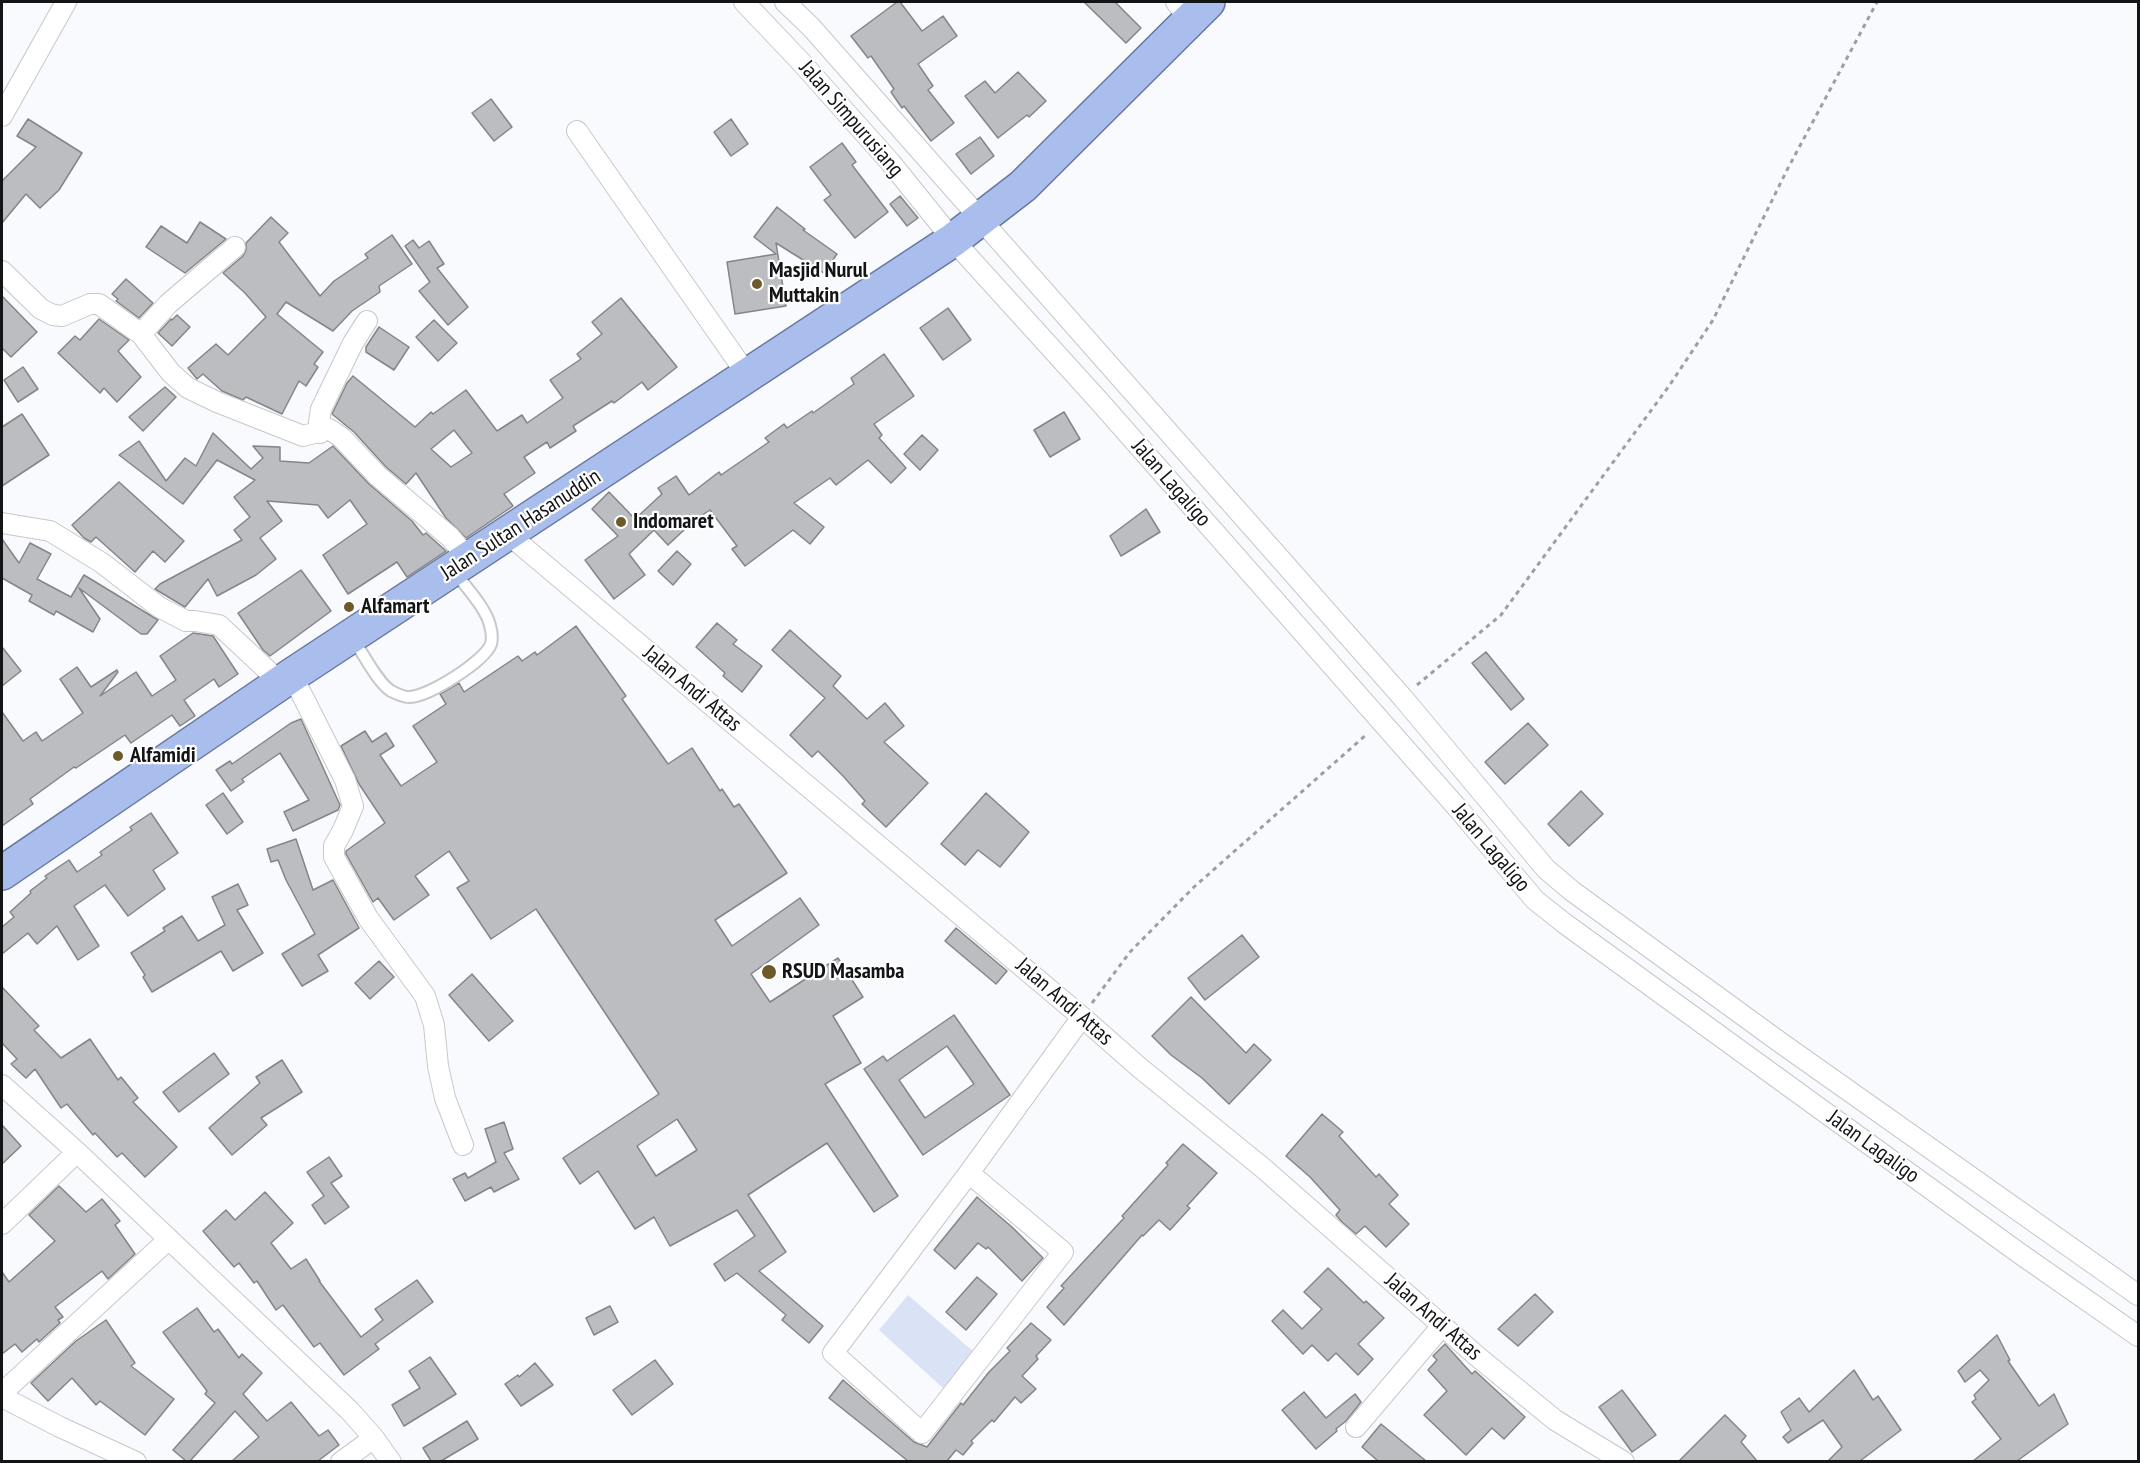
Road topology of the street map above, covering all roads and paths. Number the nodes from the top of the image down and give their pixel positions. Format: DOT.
graph roads {
  1 [pos="66,2"];
  2 [pos="744,2"];
  3 [pos="785,2"];
  4 [pos="1877,2"];
  5 [pos="1191,8"];
  6 [pos="2,116"];
  7 [pos="578,131"];
  8 [pos="981,220"];
  9 [pos="953,240"];
  10 [pos="235,247"];
  11 [pos="2,271"];
  12 [pos="367,321"];
  13 [pos="141,334"];
  14 [pos="748,376"];
  15 [pos="320,433"];
  16 [pos="2,523"];
  17 [pos="508,534"];
  18 [pos="461,564"];
  19 [pos="352,636"];
  20 [pos="287,679"];
  21 [pos="1403,698"];
  22 [pos="1381,722"];
  23 [pos="4,864"];
  24 [pos="1082,1017"];
  25 [pos="2,1085"];
  26 [pos="463,1145"];
  27 [pos="77,1152"];
  28 [pos="969,1173"];
  29 [pos="2,1224"];
  30 [pos="2039,1225"];
  31 [pos="169,1239"];
  32 [pos="2019,1253"];
  33 [pos="2139,1295"];
  34 [pos="1442,1326"];
  35 [pos="2139,1336"];
  36 [pos="2,1395"];
  37 [pos="1356,1427"];
  38 [pos="374,1438"];
  39 [pos="125,1459"];
  40 [pos="341,1461"];
  41 [pos="391,1461"];
  42 [pos="1624,1461"];
  1 -- 6 [label="street"];
  2 -- 9 [label="street, Jalan Simpurusiang"];
  3 -- 8 [label="street, Jalan Simpurusiang"];
  4 -- 21 [label="path"];
  5 -- 8 [label="highway, Jalan Sultan Hasanuddin"];
  7 -- 14 [label="street"];
  8 -- 9 [label="highway, Jalan Sultan Hasanuddin"];
  8 -- 21 [label="street, Jalan Lagaligo"];
  9 -- 14 [label="highway, Jalan Sultan Hasanuddin"];
  9 -- 22 [label="street, Jalan Lagaligo"];
  10 -- 13 [label="street"];
  11 -- 13 [label="street"];
  12 -- 15 [label="street"];
  13 -- 15 [label="street"];
  14 -- 17 [label="highway, Jalan Sultan Hasanuddin"];
  15 -- 18 [label="street"];
  16 -- 20 [label="street"];
  17 -- 18 [label="highway, Jalan Sultan Hasanuddin"];
  17 -- 24 [label="street, Jalan Andi Attas"];
  18 -- 19 [label="highway, Jalan Sultan Hasanuddin"];
  18 -- 19 [label="lane"];
  19 -- 20 [label="highway, Jalan Sultan Hasanuddin"];
  20 -- 23 [label="highway, Jalan Sultan Hasanuddin"];
  20 -- 26 [label="street"];
  21 -- 30 [label="street, Jalan Lagaligo"];
  22 -- 24 [label="path"];
  22 -- 32 [label="street, Jalan Lagaligo"];
  24 -- 28 [label="street"];
  24 -- 34 [label="street, Jalan Andi Attas"];
  25 -- 27 [label="street"];
  27 -- 29 [label="street"];
  27 -- 31 [label="street"];
  28 -- 28 [label="street"];
  30 -- 32 [label="street"];
  30 -- 33 [label="street, Jalan Lagaligo"];
  31 -- 36 [label="street"];
  31 -- 38 [label="street"];
  32 -- 35 [label="street, Jalan Lagaligo"];
  34 -- 37 [label="street"];
  34 -- 42 [label="street, Jalan Andi Attas"];
  36 -- 39 [label="street"];
  38 -- 40 [label="street"];
  38 -- 41 [label="street"];
}
